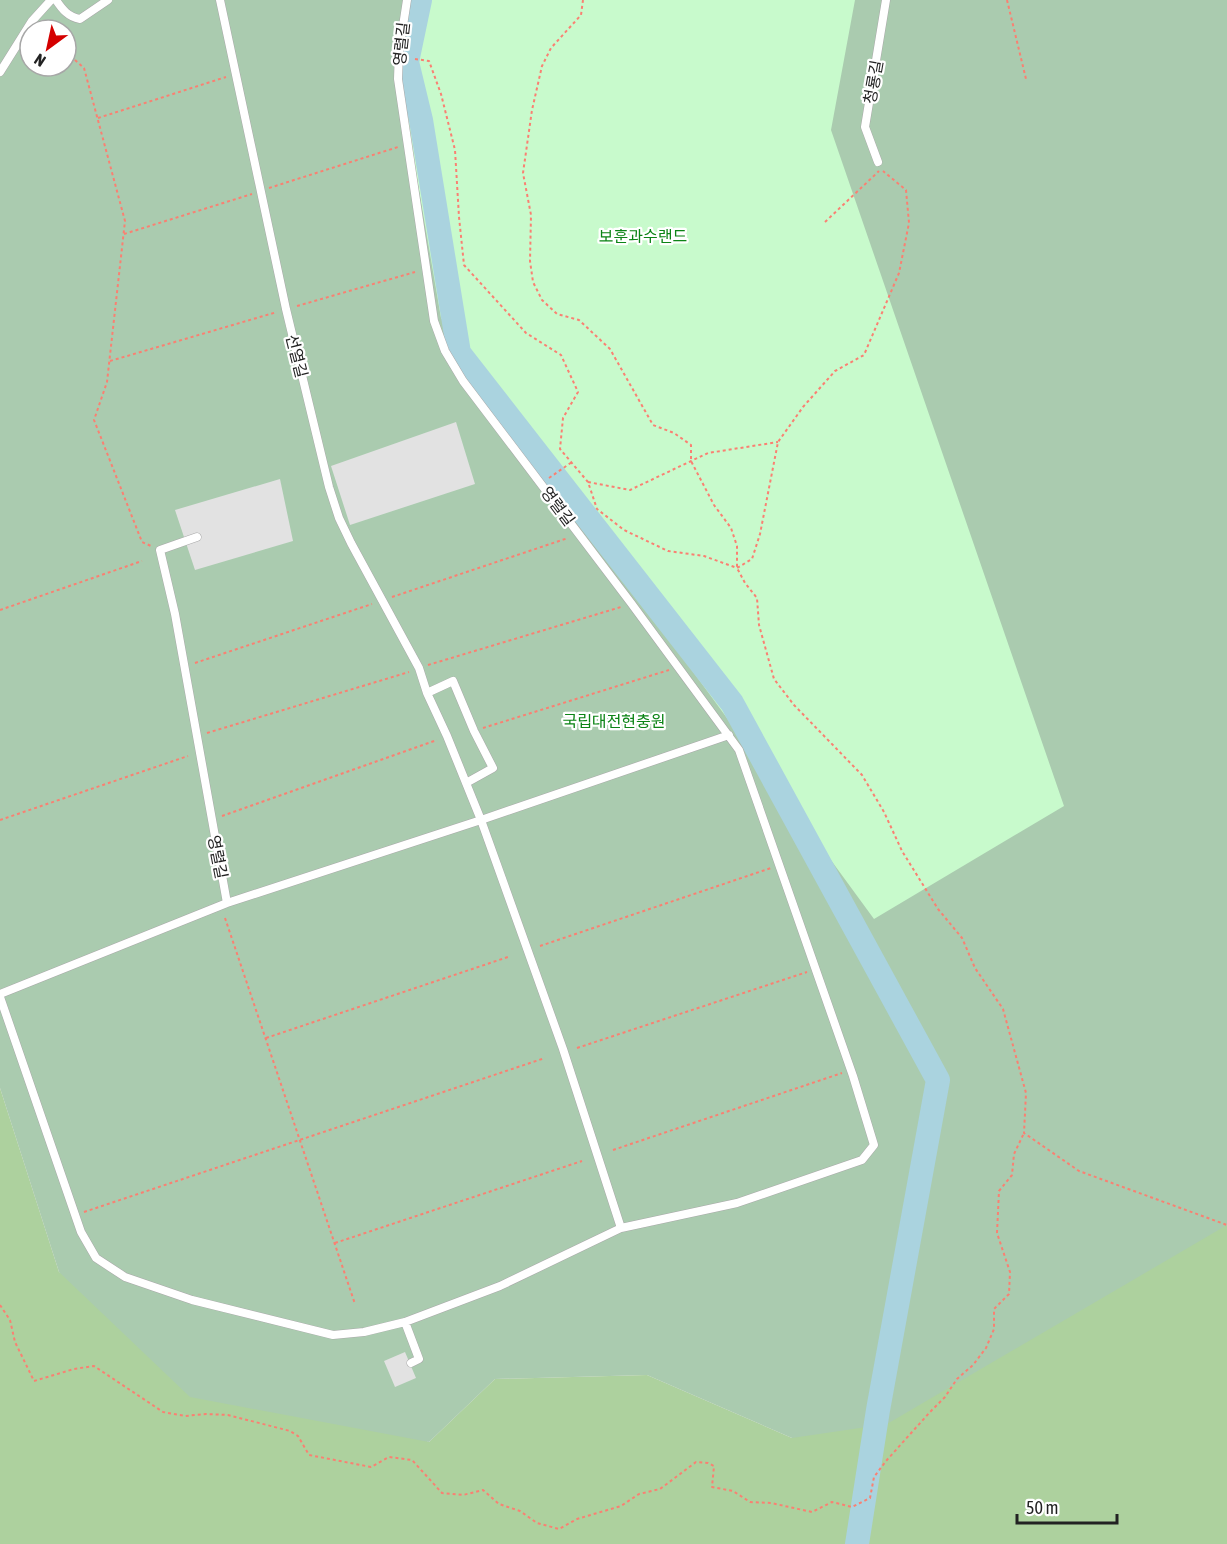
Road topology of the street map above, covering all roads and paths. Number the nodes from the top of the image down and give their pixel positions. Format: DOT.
graph roads {
  1 [pos="51,0"];
  2 [pos="56,0"];
  3 [pos="108,0"];
  4 [pos="220,0"];
  5 [pos="406,0"];
  6 [pos="583,0"];
  7 [pos="885,0"];
  8 [pos="1007,0"];
  9 [pos="415,59"];
  10 [pos="78,62"];
  11 [pos="0,72"];
  12 [pos="236,74"];
  13 [pos="1026,79"];
  14 [pos="98,118"];
  15 [pos="878,162"];
  16 [pos="825,222"];
  17 [pos="426,268"];
  18 [pos="286,309"];
  19 [pos="110,361"];
  20 [pos="778,442"];
  21 [pos="691,461"];
  22 [pos="572,462"];
  23 [pos="549,478"];
  24 [pos="588,482"];
  25 [pos="197,537"];
  26 [pos="160,550"];
  27 [pos="141,561"];
  28 [pos="737,568"];
  29 [pos="0,610"];
  30 [pos="679,667"];
  31 [pos="427,693"];
  32 [pos="474,731"];
  33 [pos="729,735"];
  34 [pos="447,736"];
  35 [pos="188,756"];
  36 [pos="466,783"];
  37 [pos="0,820"];
  38 [pos="211,820"];
  39 [pos="481,820"];
  40 [pos="779,865"];
  41 [pos="226,903"];
  42 [pos="225,918"];
  43 [pos="540,946"];
  44 [pos="508,957"];
  45 [pos="815,970"];
  46 [pos="0,996"];
  47 [pos="266,1038"];
  48 [pos="577,1048"];
  49 [pos="545,1058"];
  50 [pos="850,1071"];
  51 [pos="1024,1132"];
  52 [pos="300,1140"];
  53 [pos="613,1150"];
  54 [pos="582,1161"];
  55 [pos="78,1214"];
  56 [pos="1227,1225"];
  57 [pos="621,1228"];
  58 [pos="335,1243"];
  59 [pos="356,1304"];
  60 [pos="0,1305"];
  61 [pos="405,1322"];
  62 [pos="411,1364"];
  1 -- 11 [label="lane"];
  2 -- 3 [label="lane"];
  4 -- 12 [label="lane, 선열길"];
  5 -- 17 [label="lane, 영렬길"];
  6 -- 21 [label="path"];
  7 -- 15 [label="lane, 청룡길"];
  8 -- 13 [label="path"];
  9 -- 22 [label="path"];
  10 -- 14 [label="path"];
  12 -- 14 [label="path"];
  12 -- 18 [label="lane, 선열길"];
  14 -- 19 [label="path"];
  16 -- 20 [label="path"];
  17 -- 18 [label="path"];
  17 -- 30 [label="lane, 영렬길"];
  18 -- 19 [label="path"];
  18 -- 31 [label="lane, 선열길"];
  19 -- 26 [label="path"];
  20 -- 21 [label="path"];
  20 -- 28 [label="path"];
  21 -- 24 [label="path"];
  21 -- 28 [label="path"];
  22 -- 23 [label="path"];
  22 -- 24 [label="path"];
  24 -- 28 [label="path"];
  25 -- 26 [label="lane"];
  26 -- 38 [label="lane, 영렬길"];
  27 -- 29 [label="path"];
  28 -- 51 [label="path"];
  30 -- 32 [label="path"];
  30 -- 33 [label="lane, 영렬길"];
  31 -- 32 [label="lane"];
  31 -- 34 [label="lane"];
  32 -- 36 [label="lane"];
  33 -- 39 [label="lane, 영렬길"];
  33 -- 40 [label="lane"];
  34 -- 36 [label="lane"];
  34 -- 38 [label="path"];
  35 -- 37 [label="path"];
  36 -- 39 [label="lane"];
  38 -- 41 [label="lane, 영렬길"];
  39 -- 41 [label="lane, 영렬길"];
  39 -- 57 [label="lane"];
  40 -- 43 [label="path"];
  40 -- 45 [label="lane"];
  41 -- 46 [label="lane"];
  42 -- 47 [label="path"];
  44 -- 47 [label="path"];
  45 -- 48 [label="path"];
  45 -- 50 [label="lane"];
  46 -- 61 [label="lane"];
  47 -- 52 [label="path"];
  49 -- 52 [label="path"];
  50 -- 53 [label="path"];
  50 -- 57 [label="lane"];
  51 -- 56 [label="path"];
  51 -- 60 [label="path"];
  52 -- 55 [label="path"];
  52 -- 58 [label="path"];
  54 -- 58 [label="path"];
  57 -- 61 [label="lane"];
  58 -- 59 [label="path"];
  61 -- 62 [label="lane"];
}
